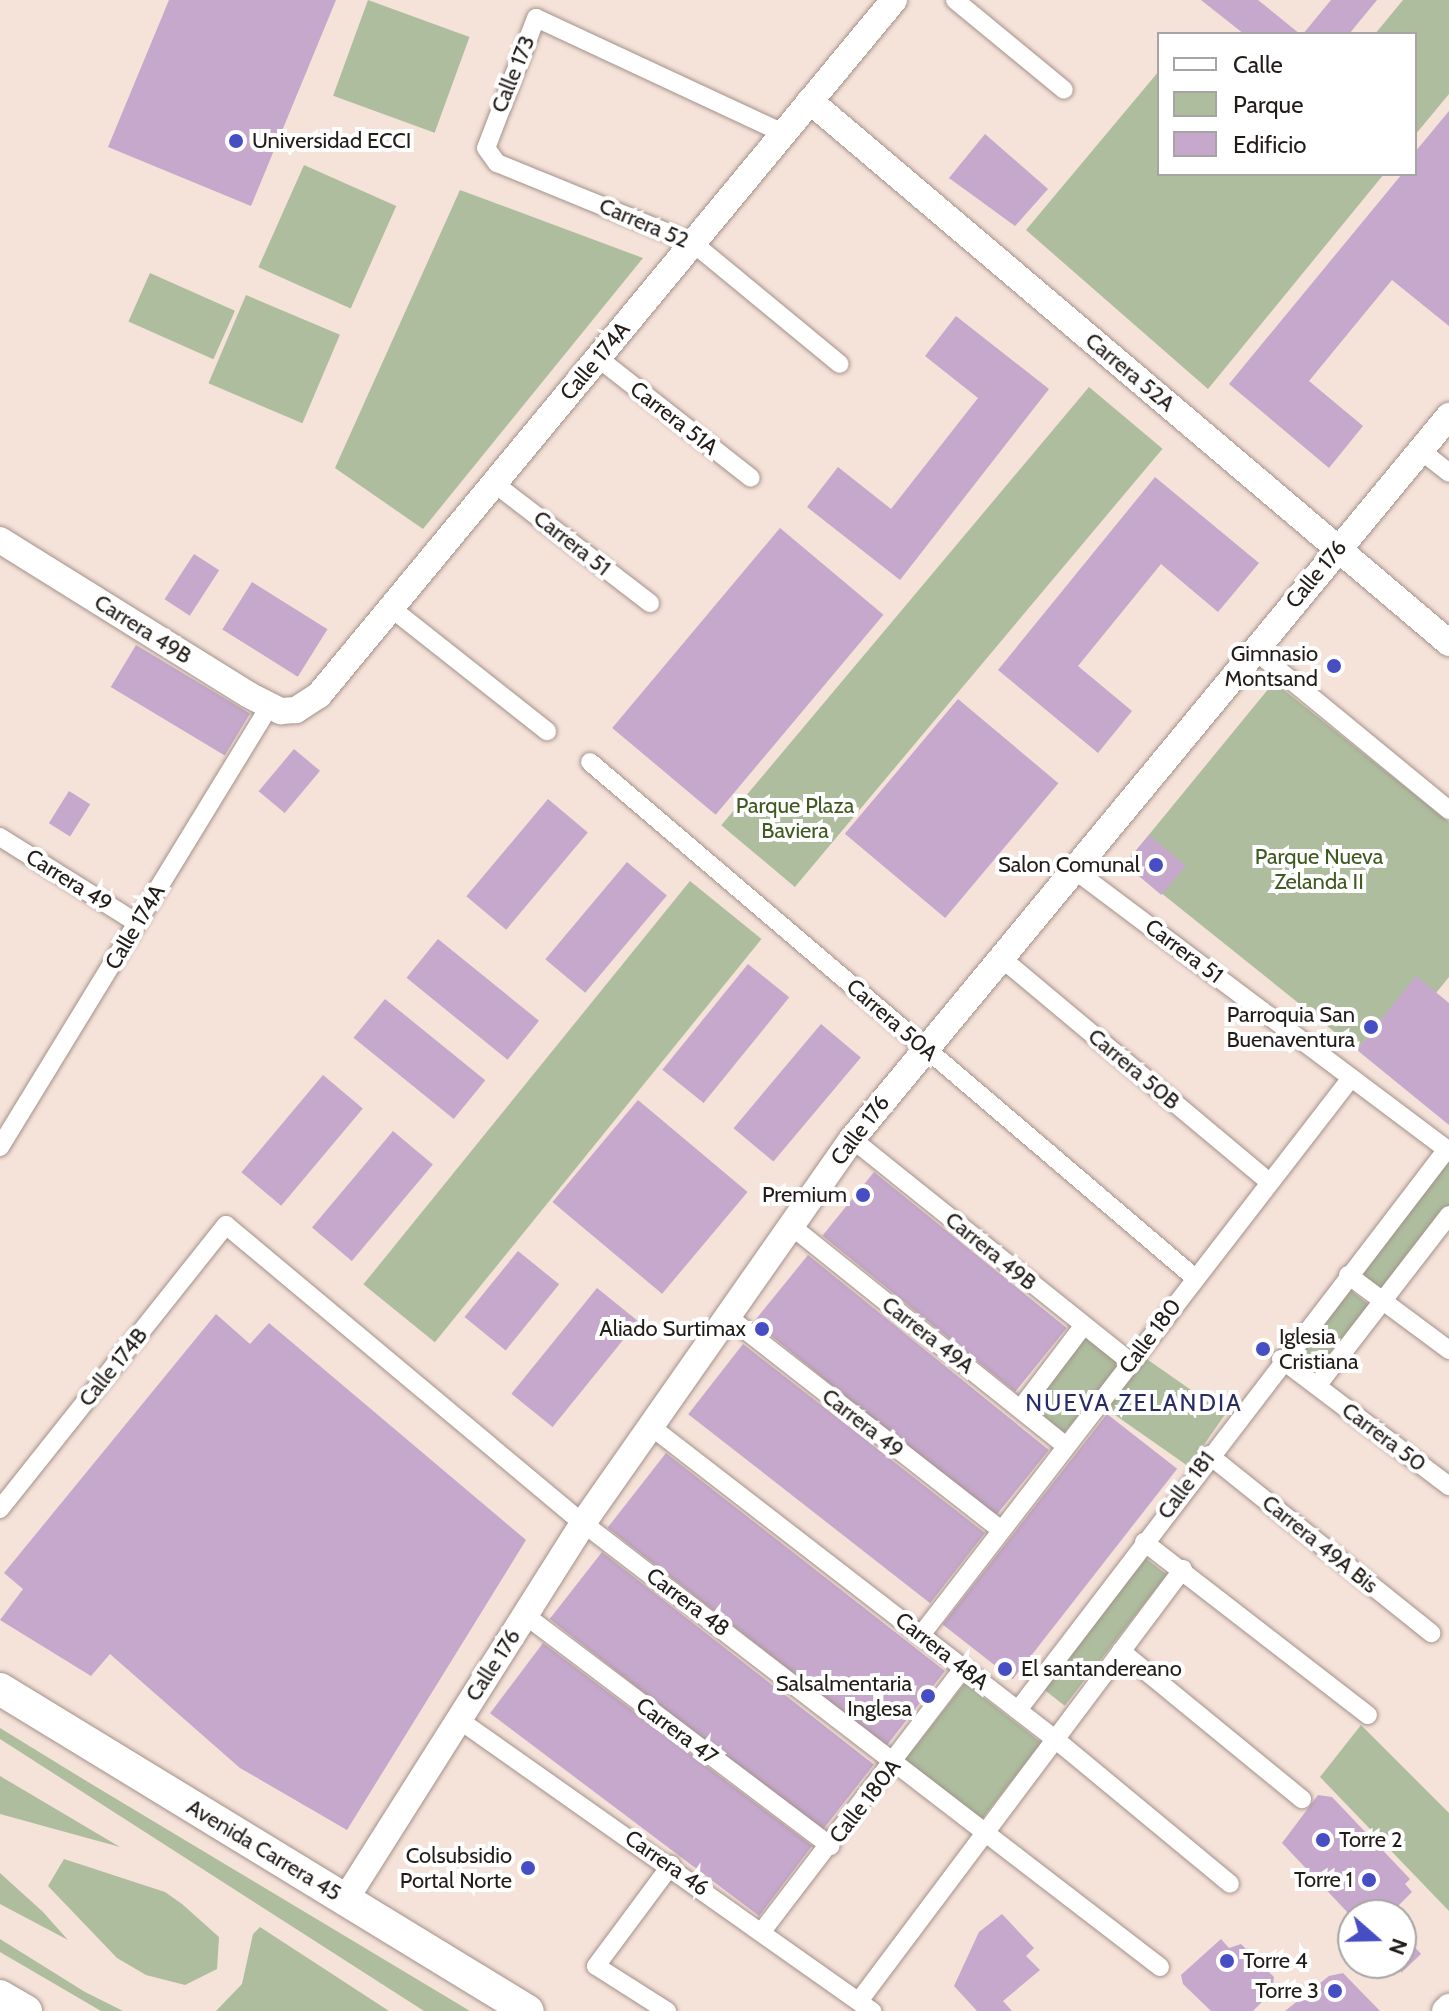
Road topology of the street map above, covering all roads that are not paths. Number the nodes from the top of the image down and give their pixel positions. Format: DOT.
graph roads {
  1 [pos="955,0"];
  2 [pos="888,2"];
  3 [pos="1064,90"];
  4 [pos="810,101"];
  5 [pos="490,131"];
  6 [pos="783,133"];
  7 [pos="693,243"];
  8 [pos="598,358"];
  9 [pos="840,364"];
  10 [pos="1449,416"];
  11 [pos="1420,450"];
  12 [pos="1449,473"];
  13 [pos="751,478"];
  14 [pos="494,483"];
  15 [pos="0,540"];
  16 [pos="1337,549"];
  17 [pos="650,603"];
  18 [pos="391,608"];
  19 [pos="1449,643"];
  20 [pos="1253,649"];
  21 [pos="279,710"];
  22 [pos="547,731"];
  23 [pos="590,762"];
  24 [pos="1447,805"];
  25 [pos="0,837"];
  26 [pos="1072,868"];
  27 [pos="137,923"];
  28 [pos="999,956"];
  29 [pos="923,1047"];
  30 [pos="1351,1078"];
  31 [pos="852,1139"];
  32 [pos="0,1147"];
  33 [pos="1448,1150"];
  34 [pos="1269,1182"];
  35 [pos="1448,1219"];
  36 [pos="226,1225"];
  37 [pos="790,1225"];
  38 [pos="1348,1275"];
  39 [pos="1195,1278"];
  40 [pos="1384,1301"];
  41 [pos="726,1315"];
  42 [pos="1084,1325"];
  43 [pos="1449,1350"];
  44 [pos="1281,1359"];
  45 [pos="1130,1362"];
  46 [pos="1317,1386"];
  47 [pos="1021,1408"];
  48 [pos="649,1425"];
  49 [pos="1066,1446"];
  50 [pos="1209,1455"];
  51 [pos="1449,1486"];
  52 [pos="0,1509"];
  53 [pos="583,1523"];
  54 [pos="1001,1530"];
  55 [pos="1144,1542"];
  56 [pos="1183,1569"];
  57 [pos="525,1615"];
  58 [pos="1431,1633"];
  59 [pos="921,1635"];
  60 [pos="1121,1651"];
  61 [pos="963,1668"];
  62 [pos="0,1689"];
  63 [pos="1018,1710"];
  64 [pos="1368,1715"];
  65 [pos="458,1719"];
  66 [pos="1055,1739"];
  67 [pos="896,1761"];
  68 [pos="1302,1799"];
  69 [pos="988,1829"];
  70 [pos="830,1846"];
  71 [pos="671,1865"];
  72 [pos="1230,1884"];
  73 [pos="345,1900"];
  74 [pos="763,1930"];
  75 [pos="1160,1967"];
  76 [pos="0,1996"];
  77 [pos="865,2006"];
  78 [pos="26,2011"];
  79 [pos="528,2011"];
  80 [pos="667,2011"];
  1 -- 3 [label="street"];
  2 -- 4 [label="street, Calle 174A"];
  4 -- 6 [label="street, Calle 174A"];
  4 -- 16 [label="street, Carrera 52A"];
  5 -- 6 [label="street, Calle 173"];
  5 -- 7 [label="street, Carrera 52"];
  6 -- 7 [label="street, Calle 174A"];
  7 -- 8 [label="street, Calle 174A"];
  7 -- 9 [label="street, Carrera 52"];
  8 -- 13 [label="street, Carrera 51A"];
  8 -- 14 [label="street, Calle 174A"];
  10 -- 11 [label="street, Calle 176"];
  11 -- 12 [label="street"];
  11 -- 16 [label="street, Calle 176"];
  14 -- 17 [label="street, Carrera 51"];
  14 -- 18 [label="street, Calle 174A"];
  15 -- 21 [label="street, Carrera 49B"];
  16 -- 19 [label="street, Carrera 52A"];
  16 -- 20 [label="street, Calle 176"];
  18 -- 21 [label="street, Calle 174A"];
  18 -- 22 [label="street"];
  20 -- 24 [label="street"];
  20 -- 26 [label="street, Calle 176"];
  21 -- 27 [label="street, Calle 174A"];
  23 -- 29 [label="street, Carrera 50A"];
  25 -- 27 [label="street, Carrera 49"];
  26 -- 28 [label="street, Calle 176"];
  26 -- 30 [label="street, Carrera 51"];
  27 -- 32 [label="street, Calle 174A"];
  28 -- 29 [label="street, Calle 176"];
  28 -- 34 [label="street, Carrera 50B"];
  29 -- 31 [label="street, Calle 176"];
  29 -- 39 [label="street, Carrera 50A"];
  30 -- 33 [label="street, Carrera 51"];
  30 -- 34 [label="street, Calle 180"];
  31 -- 37 [label="street, Calle 176"];
  31 -- 42 [label="street, Carrera 49B"];
  33 -- 38 [label="street, Calle 181"];
  34 -- 39 [label="street, Calle 180"];
  35 -- 40 [label="street"];
  36 -- 52 [label="street, Calle 174B"];
  36 -- 53 [label="street, Carrera 48"];
  37 -- 41 [label="street, Calle 176"];
  37 -- 47 [label="street, Carrera 49A"];
  38 -- 40 [label="street"];
  38 -- 44 [label="street, Calle 181"];
  39 -- 45 [label="street, Calle 180"];
  40 -- 43 [label="street"];
  40 -- 46 [label="street"];
  41 -- 48 [label="street, Calle 176"];
  41 -- 54 [label="street, Carrera 49"];
  42 -- 45 [label="street, Carrera 49B"];
  42 -- 47 [label="street"];
  44 -- 46 [label="street, Carrera 50"];
  44 -- 50 [label="street, Calle 181"];
  45 -- 49 [label="street, Calle 180"];
  46 -- 51 [label="street, Carrera 50"];
  47 -- 49 [label="street, Carrera 49A"];
  48 -- 53 [label="street, Calle 176"];
  48 -- 59 [label="street, Carrera 48A"];
  49 -- 54 [label="street, Calle 180"];
  50 -- 55 [label="street, Calle 181"];
  50 -- 58 [label="street, Carrera 49A Bis"];
  53 -- 57 [label="street, Calle 176"];
  53 -- 67 [label="street, Carrera 48"];
  54 -- 59 [label="street, Calle 180"];
  55 -- 56 [label="street"];
  55 -- 63 [label="street, Calle 181"];
  56 -- 60 [label="street"];
  56 -- 64 [label="street"];
  57 -- 65 [label="street, Calle 176"];
  57 -- 70 [label="street, Carrera 47"];
  59 -- 61 [label="street, Carrera 48A"];
  60 -- 66 [label="street"];
  60 -- 68 [label="street"];
  61 -- 63 [label="street, Carrera 48A"];
  61 -- 67 [label="street, Calle 180A"];
  62 -- 73 [label="highway, Avenida Carrera 45"];
  63 -- 66 [label="street, Carrera 48A"];
  65 -- 71 [label="street, Carrera 46"];
  65 -- 73 [label="street, Calle 176"];
  66 -- 69 [label="street"];
  66 -- 72 [label="street, Carrera 48A"];
  67 -- 69 [label="street, Carrera 48"];
  67 -- 70 [label="street, Calle 180A"];
  69 -- 75 [label="street, Carrera 48"];
  69 -- 77 [label="street"];
  70 -- 74 [label="street, Calle 180A"];
  71 -- 74 [label="street, Carrera 46"];
  71 -- 80 [label="street"];
  73 -- 79 [label="highway, Avenida Carrera 45"];
  74 -- 77 [label="street, Carrera 46"];
  76 -- 78 [label="highway"];
}
